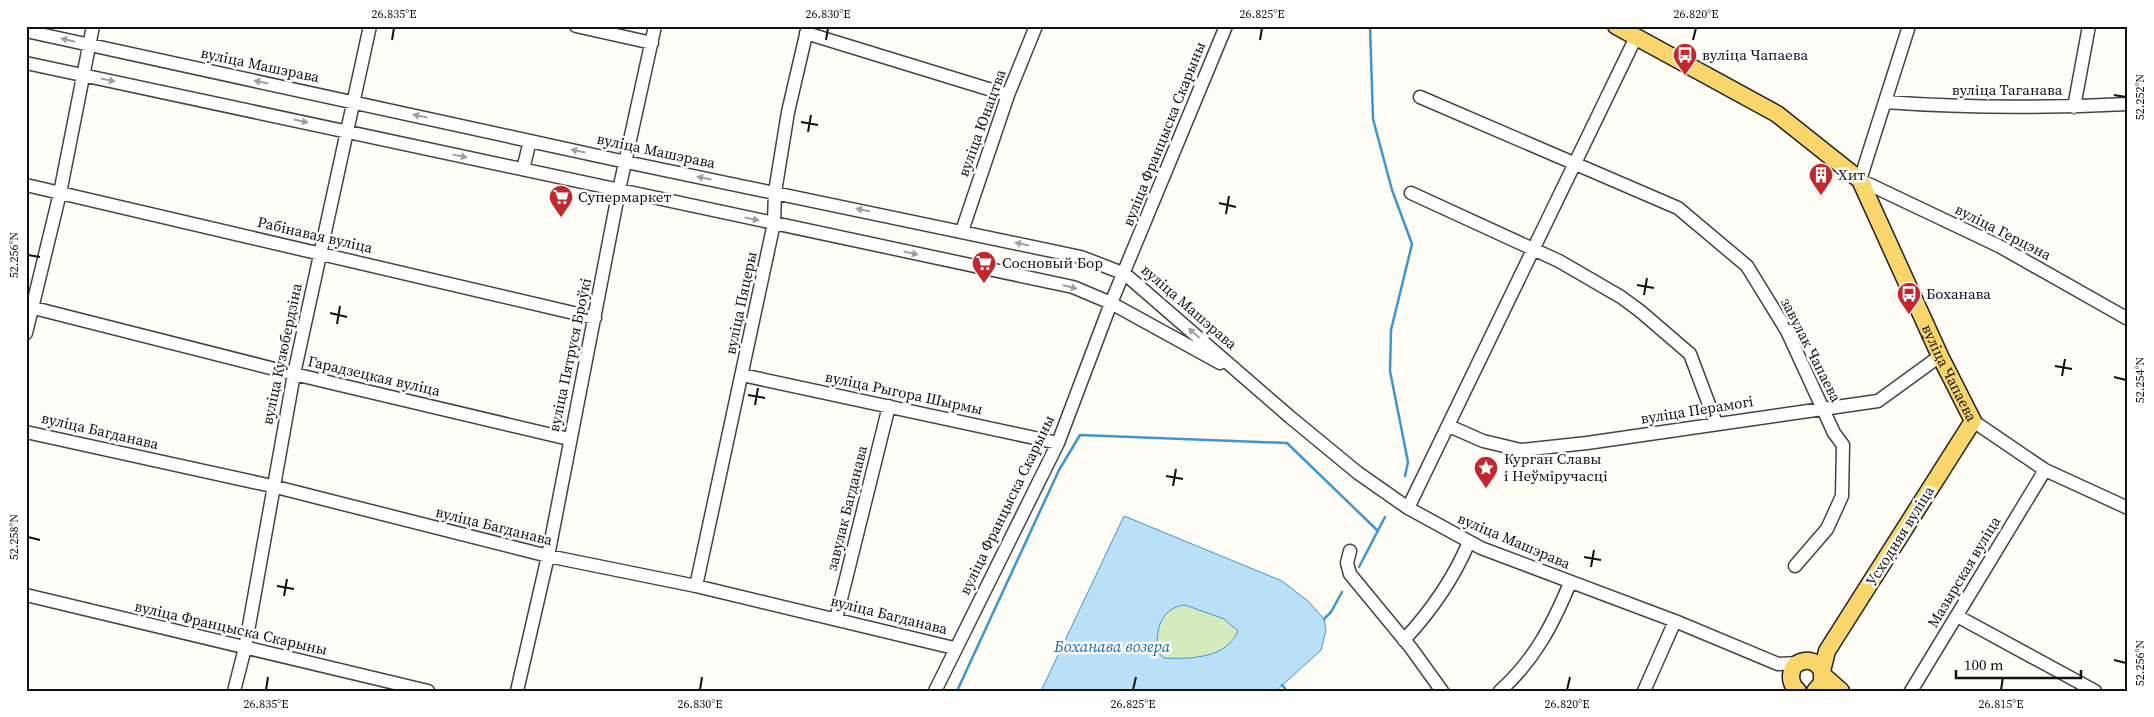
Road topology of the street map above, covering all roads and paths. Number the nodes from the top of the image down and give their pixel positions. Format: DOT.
graph roads {
  1 [pos="93,26"];
  2 [pos="370,26"];
  3 [pos="576,26"];
  4 [pos="655,26"];
  5 [pos="1036,26"];
  6 [pos="1226,26"];
  7 [pos="1909,26"];
  8 [pos="2089,26"];
  9 [pos="807,30"];
  10 [pos="1624,30"];
  11 [pos="26,31"];
  12 [pos="652,43"];
  13 [pos="89,45"];
  14 [pos="26,63"];
  15 [pos="83,75"];
  16 [pos="1008,95"];
  17 [pos="1420,97"];
  18 [pos="354,102"];
  19 [pos="1886,102"];
  20 [pos="2128,104"];
  21 [pos="2074,107"];
  22 [pos="348,131"];
  23 [pos="530,140"];
  24 [pos="626,162"];
  25 [pos="1576,162"];
  26 [pos="524,169"];
  27 [pos="1860,180"];
  28 [pos="26,185"];
  29 [pos="619,190"];
  30 [pos="775,192"];
  31 [pos="60,193"];
  32 [pos="1410,193"];
  33 [pos="774,223"];
  34 [pos="962,231"];
  35 [pos="1534,250"];
  36 [pos="320,253"];
  37 [pos="1124,274"];
  38 [pos="1111,302"];
  39 [pos="29,306"];
  40 [pos="595,318"];
  41 [pos="2128,319"];
  42 [pos="26,333"];
  43 [pos="1940,356"];
  44 [pos="294,374"];
  45 [pos="742,375"];
  46 [pos="1244,376"];
  47 [pos="889,406"];
  48 [pos="1822,408"];
  49 [pos="1973,421"];
  50 [pos="1716,423"];
  51 [pos="1449,426"];
  52 [pos="26,432"];
  53 [pos="569,439"];
  54 [pos="1058,443"];
  55 [pos="2045,470"];
  56 [pos="272,486"];
  57 [pos="1408,508"];
  58 [pos="2128,508"];
  59 [pos="1469,542"];
  60 [pos="1350,551"];
  61 [pos="548,556"];
  62 [pos="1795,566"];
  63 [pos="1570,583"];
  64 [pos="696,586"];
  65 [pos="26,595"];
  66 [pos="1957,616"];
  67 [pos="836,619"];
  68 [pos="1674,621"];
  69 [pos="1404,640"];
  70 [pos="244,648"];
  71 [pos="954,648"];
  72 [pos="1827,651"];
  73 [pos="1803,662"];
  74 [pos="1778,664"];
  75 [pos="1823,673"];
  76 [pos="1794,687"];
  77 [pos="234,691"];
  78 [pos="428,691"];
  79 [pos="517,691"];
  80 [pos="935,691"];
  81 [pos="1442,691"];
  82 [pos="1500,691"];
  83 [pos="1644,691"];
  84 [pos="1816,691"];
  85 [pos="1841,691"];
  86 [pos="1911,691"];
  87 [pos="2095,691"];
  1 -- 13 [label="street"];
  2 -- 18 [label="street, вуліца Кузюбердзіна"];
  3 -- 12 [label="street"];
  4 -- 12 [label="street, вуліца Пятруся Броўкі"];
  5 -- 16 [label="street, вуліца Юнацтва"];
  6 -- 37 [label="street, вуліца Францыска Скарыны"];
  7 -- 19 [label="street"];
  8 -- 21 [label="street"];
  9 -- 16 [label="street"];
  9 -- 30 [label="street, вуліца Пяцеры"];
  10 -- 25 [label="street"];
  10 -- 27 [label="main road, вуліца Чапаева"];
  13 -- 11 [label="street, вуліца Машэрава, one-way"];
  12 -- 24 [label="street, вуліца Пятруся Броўкі"];
  13 -- 15 [label="street"];
  18 -- 13 [label="street, вуліца Машэрава, one-way"];
  14 -- 15 [label="street, вуліца Машэрава"];
  15 -- 22 [label="street, вуліца Машэрава, one-way"];
  15 -- 31 [label="street"];
  16 -- 34 [label="street, вуліца Юнацтва"];
  17 -- 25 [label="street, завулак Чапаева"];
  18 -- 22 [label="street, вуліца Кузюбердзіна"];
  23 -- 18 [label="street, вуліца Машэрава, one-way"];
  19 -- 21 [label="street, вуліца Таганава"];
  19 -- 27 [label="street"];
  20 -- 21 [label="street, вуліца Таганава"];
  22 -- 26 [label="street, вуліца Машэрава, one-way"];
  22 -- 36 [label="street, вуліца Кузюбердзіна"];
  24 -- 23 [label="street, вуліца Машэрава, one-way"];
  23 -- 26 [label="street"];
  24 -- 29 [label="street, вуліца Пятруся Броўкі"];
  30 -- 24 [label="street, вуліца Машэрава, one-way"];
  25 -- 35 [label="street"];
  25 -- 48 [label="street, завулак Чапаева"];
  26 -- 29 [label="street, вуліца Машэрава"];
  27 -- 41 [label="street, вуліца Герцэна"];
  27 -- 43 [label="main road, вуліца Чапаева"];
  28 -- 31 [label="street, Рабінавая вуліца"];
  29 -- 33 [label="street, вуліца Машэрава, one-way"];
  29 -- 40 [label="street, вуліца Пятруся Броўкі"];
  30 -- 33 [label="street, вуліца Пяцеры"];
  34 -- 30 [label="street, вуліца Машэрава, one-way"];
  31 -- 36 [label="street, Рабінавая вуліца"];
  31 -- 39 [label="street"];
  32 -- 35 [label="street"];
  33 -- 38 [label="street, вуліца Машэрава, one-way"];
  33 -- 45 [label="street, вуліца Пяцеры"];
  37 -- 34 [label="street, вуліца Машэрава, one-way"];
  35 -- 50 [label="street"];
  35 -- 51 [label="street"];
  36 -- 40 [label="street, Рабінавая вуліца"];
  36 -- 44 [label="street, вуліца Кузюбердзіна"];
  37 -- 38 [label="street, вуліца Францыска Скарыны"];
  46 -- 37 [label="street, вуліца Машэрава, one-way"];
  38 -- 46 [label="street, вуліца Машэрава"];
  38 -- 54 [label="street, вуліца Францыска Скарыны"];
  39 -- 42 [label="street"];
  39 -- 44 [label="street, Гарадзецкая вуліца"];
  40 -- 53 [label="street, вуліца Пятруся Броўкі"];
  43 -- 48 [label="street, вуліца Перамогі"];
  43 -- 49 [label="main road, вуліца Чапаева"];
  44 -- 53 [label="street, Гарадзецкая вуліца"];
  44 -- 56 [label="street, вуліца Кузюбердзіна"];
  45 -- 47 [label="street, вуліца Рыгора Шырмы"];
  45 -- 64 [label="street, вуліца Пяцеры"];
  46 -- 57 [label="street, вуліца Машэрава"];
  47 -- 54 [label="street, вуліца Рыгора Шырмы"];
  47 -- 67 [label="street, завулак Багданава"];
  48 -- 50 [label="street, вуліца Перамогі"];
  48 -- 62 [label="street, завулак Чапаева"];
  49 -- 55 [label="street, вуліца Чапаева"];
  49 -- 72 [label="main road, Усходняя вуліца"];
  50 -- 51 [label="street, вуліца Перамогі"];
  51 -- 57 [label="street"];
  52 -- 56 [label="street, вуліца Багданава"];
  53 -- 61 [label="street, вуліца Пятруся Броўкі"];
  54 -- 71 [label="street, вуліца Францыска Скарыны"];
  55 -- 58 [label="street, вуліца Чапаева"];
  55 -- 66 [label="street, Мазырская вуліца"];
  56 -- 61 [label="street, вуліца Багданава"];
  56 -- 70 [label="street, вуліца Кузюбердзіна"];
  57 -- 59 [label="street, вуліца Машэрава"];
  59 -- 63 [label="street, вуліца Машэрава"];
  59 -- 69 [label="street"];
  60 -- 69 [label="street"];
  61 -- 64 [label="street, вуліца Багданава"];
  61 -- 79 [label="street, вуліца Пятруся Броўкі"];
  63 -- 68 [label="street, вуліца Машэрава"];
  63 -- 82 [label="street"];
  64 -- 67 [label="street, вуліца Багданава"];
  65 -- 70 [label="street, вуліца Францыска Скарыны"];
  66 -- 86 [label="street, Мазырская вуліца"];
  66 -- 87 [label="street"];
  67 -- 71 [label="street, вуліца Багданава"];
  68 -- 74 [label="street, вуліца Машэрава"];
  68 -- 83 [label="street"];
  69 -- 81 [label="street"];
  70 -- 77 [label="street, вуліца Кузюбердзіна"];
  70 -- 78 [label="street, вуліца Францыска Скарыны"];
  71 -- 80 [label="street, вуліца Францыска Скарыны"];
  72 -- 73 [label="main road, Усходняя вуліца"];
  72 -- 75 [label="main road, Усходняя вуліца"];
  73 -- 74 [label="street, вуліца Машэрава"];
  73 -- 75 [label="main road"];
  73 -- 76 [label="main road"];
  74 -- 76 [label="street, вуліца Машэрава"];
  75 -- 84 [label="main road, Усходняя вуліца"];
  75 -- 85 [label="main road"];
}
